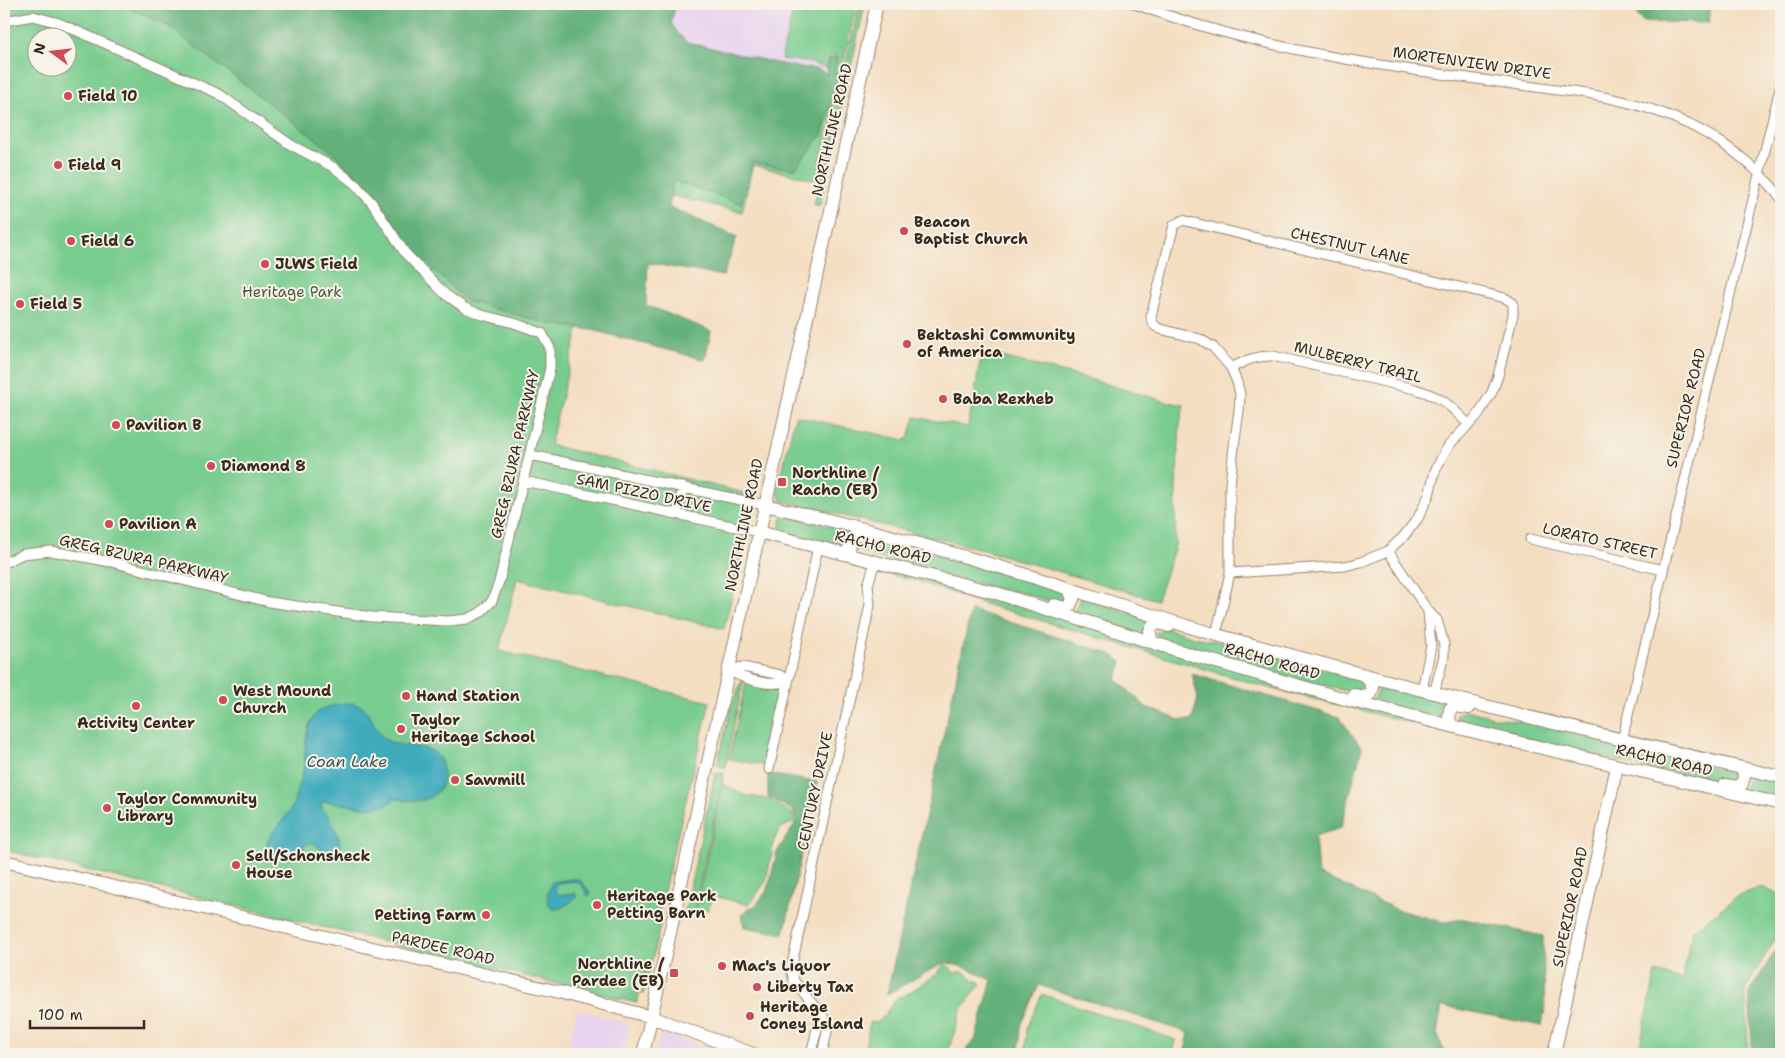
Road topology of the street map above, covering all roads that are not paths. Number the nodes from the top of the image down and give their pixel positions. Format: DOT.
graph roads {
  1 [pos="877,4"];
  2 [pos="1135,4"];
  3 [pos="4,22"];
  4 [pos="1781,84"];
  5 [pos="1760,174"];
  6 [pos="1781,198"];
  7 [pos="1231,368"];
  8 [pos="1469,426"];
  9 [pos="531,455"];
  10 [pos="524,480"];
  11 [pos="682,487"];
  12 [pos="764,505"];
  13 [pos="677,514"];
  14 [pos="758,532"];
  15 [pos="1530,539"];
  16 [pos="818,547"];
  17 [pos="942,551"];
  18 [pos="1388,551"];
  19 [pos="849,555"];
  20 [pos="875,562"];
  21 [pos="4,563"];
  22 [pos="1664,570"];
  23 [pos="1230,573"];
  24 [pos="1069,589"];
  25 [pos="993,592"];
  26 [pos="1428,612"];
  27 [pos="1216,635"];
  28 [pos="1237,640"];
  29 [pos="1151,642"];
  30 [pos="1444,645"];
  31 [pos="1431,646"];
  32 [pos="728,670"];
  33 [pos="1366,676"];
  34 [pos="788,681"];
  35 [pos="1283,682"];
  36 [pos="1428,692"];
  37 [pos="1533,718"];
  38 [pos="1451,726"];
  39 [pos="1622,740"];
  40 [pos="1617,766"];
  41 [pos="1743,768"];
  42 [pos="769,769"];
  43 [pos="1649,774"];
  44 [pos="1781,776"];
  45 [pos="1781,804"];
  46 [pos="4,861"];
  47 [pos="651,1017"];
  48 [pos="824,1018"];
  49 [pos="643,1054"];
  50 [pos="753,1054"];
  51 [pos="811,1054"];
  52 [pos="822,1054"];
  53 [pos="1554,1054"];
  1 -- 12 [label="street, NORTHLINE ROAD"];
  2 -- 5 [label="street, MORTENVIEW DRIVE"];
  3 -- 9 [label="street, GREG BZURA PARKWAY"];
  4 -- 5 [label="street, SUPERIOR ROAD"];
  5 -- 6 [label="street, MORTENVIEW DRIVE"];
  5 -- 22 [label="street, SUPERIOR ROAD"];
  7 -- 8 [label="street, MULBERRY TRAIL"];
  7 -- 8 [label="street, CHESTNUT LANE"];
  7 -- 23 [label="street"];
  8 -- 18 [label="street"];
  9 -- 10 [label="street, GREG BZURA PARKWAY"];
  9 -- 11 [label="street, SAM PIZZO DRIVE"];
  10 -- 13 [label="street, SAM PIZZO DRIVE"];
  10 -- 21 [label="street, GREG BZURA PARKWAY"];
  11 -- 12 [label="street, SAM PIZZO DRIVE"];
  11 -- 13 [label="street"];
  12 -- 14 [label="street, NORTHLINE ROAD"];
  12 -- 17 [label="street, RACHO ROAD"];
  13 -- 14 [label="street, SAM PIZZO DRIVE"];
  14 -- 16 [label="street, RACHO ROAD"];
  14 -- 32 [label="street, NORTHLINE ROAD"];
  15 -- 22 [label="street, LORATO STREET"];
  16 -- 19 [label="street, RACHO ROAD"];
  16 -- 34 [label="street"];
  17 -- 19 [label="street"];
  17 -- 24 [label="street, RACHO ROAD"];
  18 -- 23 [label="street"];
  18 -- 26 [label="street"];
  19 -- 20 [label="street, RACHO ROAD"];
  20 -- 25 [label="street, RACHO ROAD"];
  20 -- 48 [label="street, CENTURY DRIVE"];
  22 -- 39 [label="street, SUPERIOR ROAD"];
  23 -- 27 [label="street"];
  24 -- 25 [label="street"];
  24 -- 27 [label="street, RACHO ROAD"];
  25 -- 29 [label="street, RACHO ROAD"];
  26 -- 30 [label="street"];
  26 -- 31 [label="street"];
  27 -- 28 [label="street, RACHO ROAD"];
  28 -- 29 [label="street"];
  28 -- 33 [label="street, RACHO ROAD"];
  29 -- 35 [label="street, RACHO ROAD"];
  30 -- 31 [label="street"];
  30 -- 36 [label="street"];
  31 -- 36 [label="street"];
  32 -- 34 [label="street"];
  32 -- 47 [label="street, NORTHLINE ROAD"];
  33 -- 35 [label="street"];
  33 -- 36 [label="street, RACHO ROAD"];
  34 -- 42 [label="street"];
  35 -- 38 [label="street, RACHO ROAD"];
  36 -- 37 [label="street, RACHO ROAD"];
  37 -- 38 [label="street"];
  37 -- 39 [label="street, RACHO ROAD"];
  38 -- 40 [label="street, RACHO ROAD"];
  39 -- 41 [label="street, RACHO ROAD"];
  40 -- 43 [label="street, RACHO ROAD"];
  40 -- 53 [label="street, SUPERIOR ROAD"];
  41 -- 43 [label="street"];
  41 -- 44 [label="street, RACHO ROAD"];
  43 -- 45 [label="street, RACHO ROAD"];
  46 -- 47 [label="street, PARDEE ROAD"];
  47 -- 49 [label="street, NORTHLINE ROAD"];
  47 -- 50 [label="street, PARDEE ROAD"];
  48 -- 51 [label="street"];
  48 -- 52 [label="street"];
}
